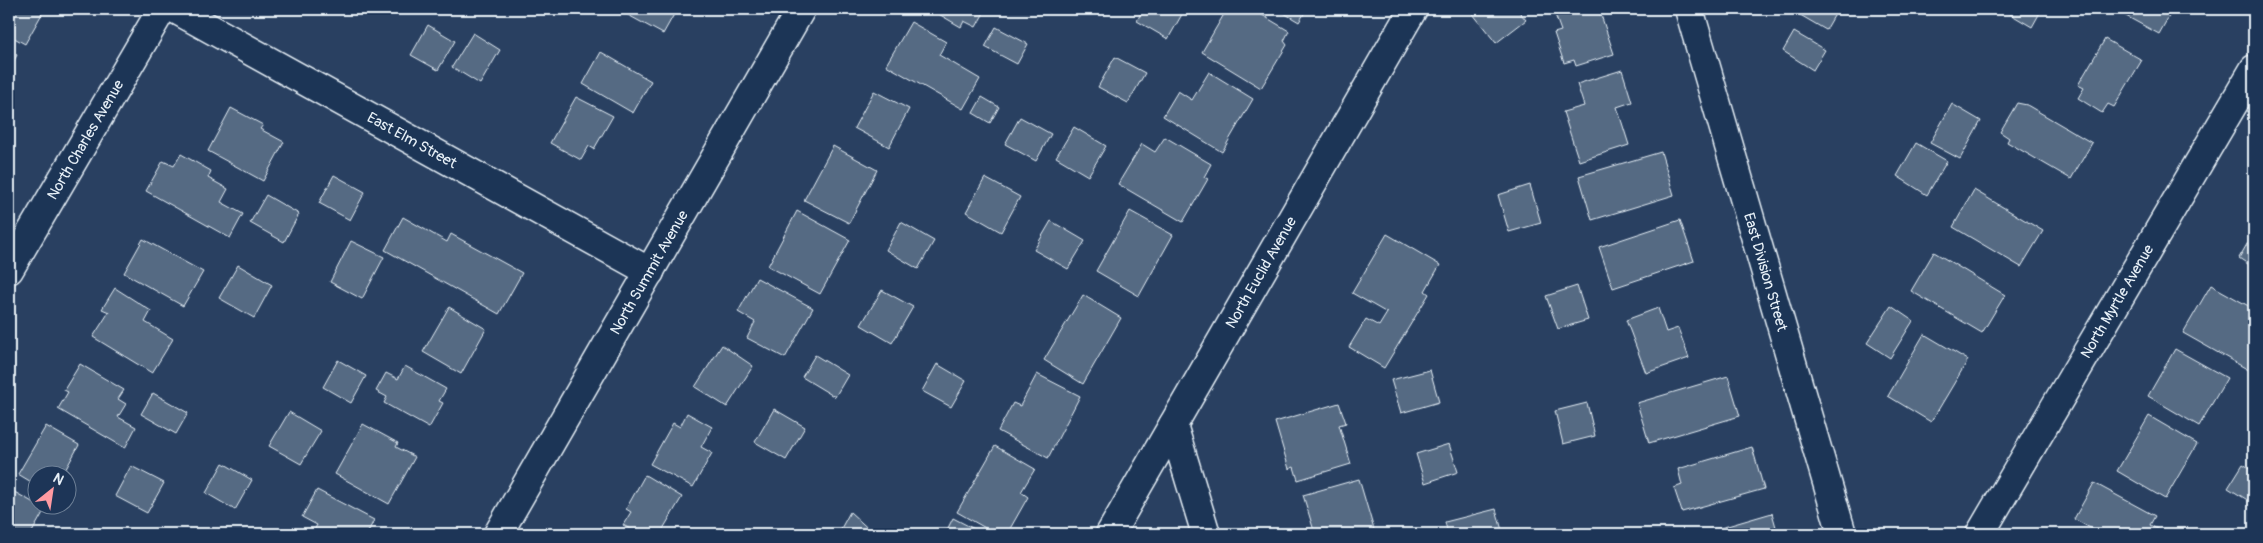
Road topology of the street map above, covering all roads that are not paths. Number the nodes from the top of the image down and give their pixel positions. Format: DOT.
graph roads {
  1 [pos="162,9"];
  2 [pos="175,9"];
  3 [pos="801,9"];
  4 [pos="1413,9"];
  5 [pos="1689,9"];
  6 [pos="2254,69"];
  7 [pos="9,270"];
  8 [pos="650,272"];
  9 [pos="1172,425"];
  10 [pos="498,534"];
  11 [pos="1110,534"];
  12 [pos="1206,534"];
  13 [pos="1842,534"];
  14 [pos="1980,534"];
  1 -- 7 [label="street, North Charles Avenue"];
  2 -- 8 [label="street, East Elm Street"];
  3 -- 8 [label="street, North Summit Avenue"];
  4 -- 9 [label="street, North Euclid Avenue"];
  5 -- 13 [label="street, East Division Street"];
  6 -- 14 [label="street, North Myrtle Avenue"];
  8 -- 10 [label="street, North Summit Avenue"];
  9 -- 11 [label="street, North Euclid Avenue"];
  9 -- 12 [label="street"];
}
